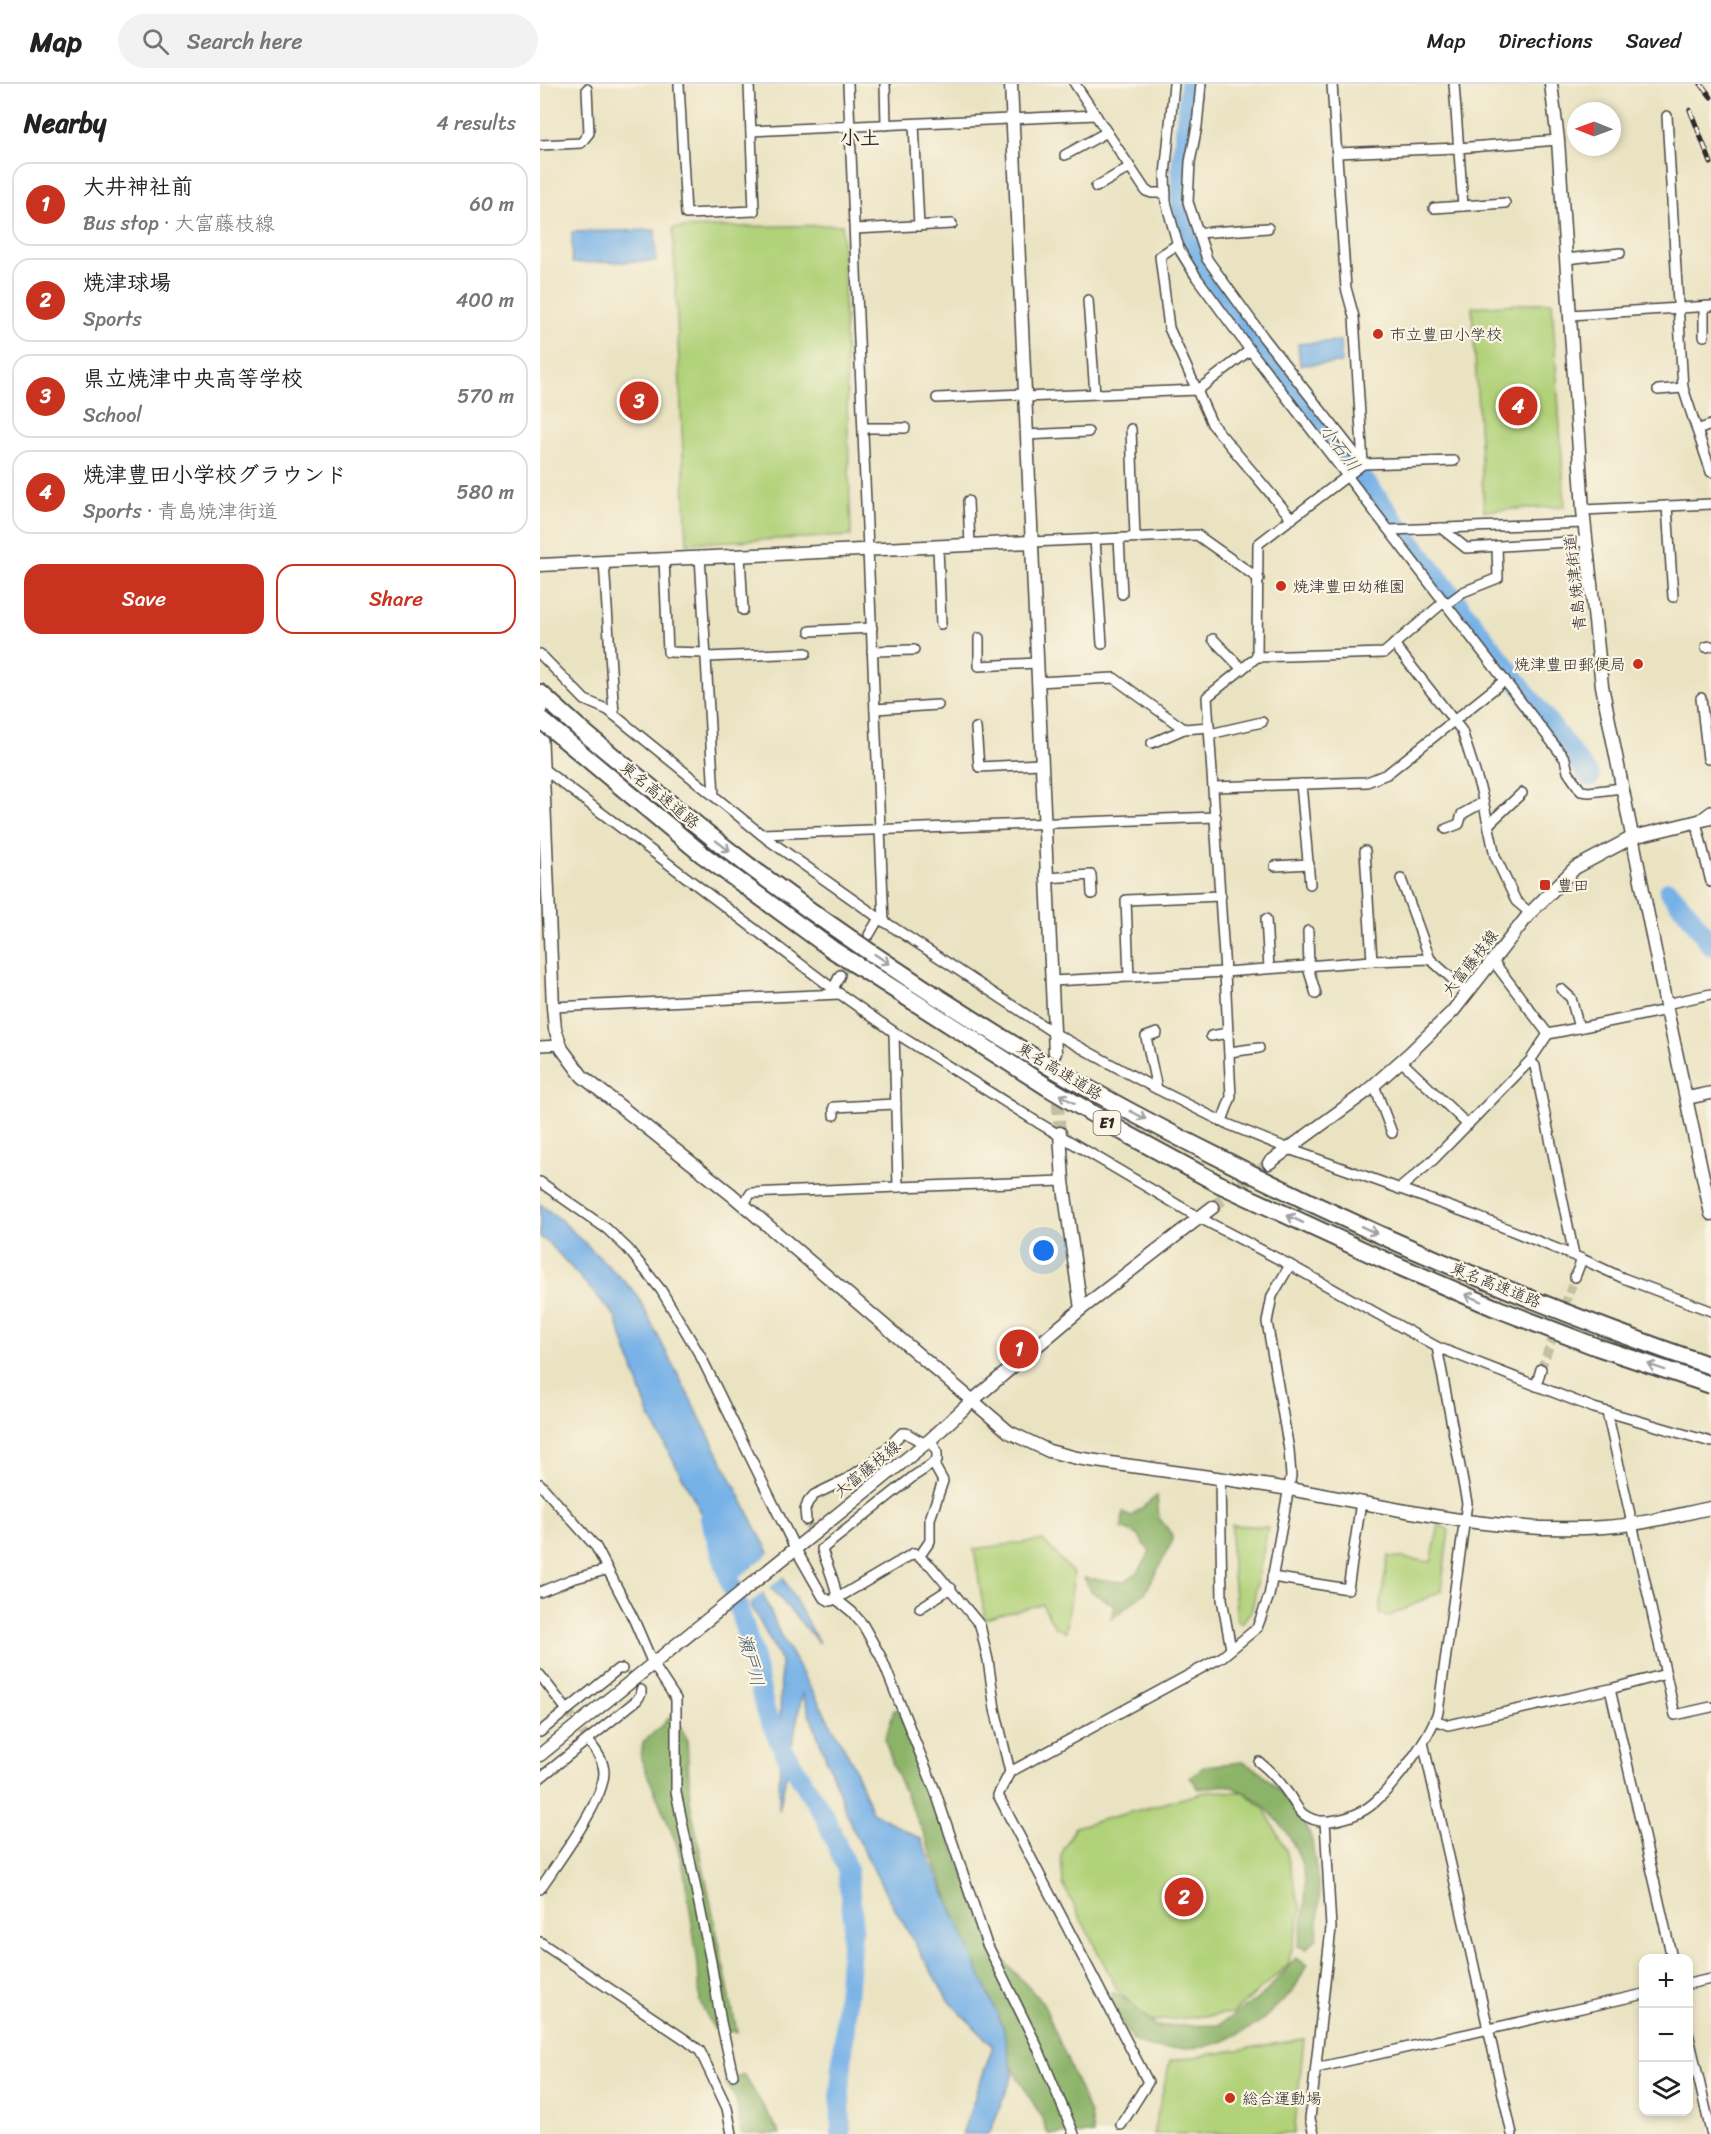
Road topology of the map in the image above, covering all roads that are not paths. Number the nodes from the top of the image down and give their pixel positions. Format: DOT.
graph roads {
  1 [pos="680,84"];
  2 [pos="749,84"];
  3 [pos="848,84"];
  4 [pos="885,84"];
  5 [pos="1011,84"];
  6 [pos="1075,84"];
  7 [pos="1174,84"];
  8 [pos="1201,84"];
  9 [pos="1332,84"];
  10 [pos="1454,84"];
  11 [pos="1551,84"];
  12 [pos="587,89"];
  13 [pos="1096,115"];
  14 [pos="1667,116"];
  15 [pos="1012,120"];
  16 [pos="914,124"];
  17 [pos="886,125"];
  18 [pos="850,127"];
  19 [pos="751,131"];
  20 [pos="1107,132"];
  21 [pos="1558,140"];
  22 [pos="540,145"];
  23 [pos="1458,148"];
  24 [pos="1337,153"];
  25 [pos="1065,154"];
  26 [pos="1130,167"];
  27 [pos="1096,187"];
  28 [pos="1166,193"];
  29 [pos="1505,203"];
  30 [pos="1463,206"];
  31 [pos="1434,208"];
  32 [pos="952,224"];
  33 [pos="919,226"];
  34 [pos="1268,228"];
  35 [pos="855,229"];
  36 [pos="1198,233"];
  37 [pos="1178,244"];
  38 [pos="1620,253"];
  39 [pos="1566,259"];
  40 [pos="1089,300"];
  41 [pos="1708,306"];
  42 [pos="1678,309"];
  43 [pos="1570,315"];
  44 [pos="1704,336"];
  45 [pos="1250,350"];
  46 [pos="1683,388"];
  47 [pos="1198,390"];
  48 [pos="1658,390"];
  49 [pos="1095,394"];
  50 [pos="1024,395"];
  51 [pos="937,398"];
  52 [pos="1711,425"];
  53 [pos="863,428"];
  54 [pos="905,428"];
  55 [pos="1131,429"];
  56 [pos="1697,430"];
  57 [pos="1088,432"];
  58 [pos="1026,435"];
  59 [pos="1454,461"];
  60 [pos="1363,464"];
  61 [pos="1711,472"];
  62 [pos="1349,476"];
  63 [pos="968,501"];
  64 [pos="1711,504"];
  65 [pos="1667,506"];
  66 [pos="1584,510"];
  67 [pos="1292,519"];
  68 [pos="1585,523"];
  69 [pos="1441,528"];
  70 [pos="1390,530"];
  71 [pos="1135,537"];
  72 [pos="1119,538"];
  73 [pos="1095,539"];
  74 [pos="1587,541"];
  75 [pos="1031,542"];
  76 [pos="970,545"];
  77 [pos="1497,546"];
  78 [pos="938,547"];
  79 [pos="868,550"];
  80 [pos="740,555"];
  81 [pos="700,556"];
  82 [pos="664,559"];
  83 [pos="604,562"];
  84 [pos="540,565"];
  85 [pos="1259,579"];
  86 [pos="1122,594"];
  87 [pos="1673,597"];
  88 [pos="1446,602"];
  89 [pos="743,610"];
  90 [pos="941,624"];
  91 [pos="872,628"];
  92 [pos="810,631"];
  93 [pos="979,638"];
  94 [pos="1213,639"];
  95 [pos="1102,644"];
  96 [pos="1394,644"];
  97 [pos="914,650"];
  98 [pos="872,651"];
  99 [pos="806,653"];
  100 [pos="540,654"];
  101 [pos="706,655"];
  102 [pos="1257,657"];
  103 [pos="1036,663"];
  104 [pos="1242,669"];
  105 [pos="1505,680"];
  106 [pos="1037,682"];
  107 [pos="540,693"];
  108 [pos="1701,698"];
  109 [pos="938,705"];
  110 [pos="540,707"];
  111 [pos="875,709"];
  112 [pos="614,715"];
  113 [pos="540,719"];
  114 [pos="1454,720"];
  115 [pos="1262,722"];
  116 [pos="976,728"];
  117 [pos="1184,729"];
  118 [pos="1210,730"];
  119 [pos="1152,743"];
  120 [pos="1711,759"];
  121 [pos="1041,764"];
  122 [pos="541,766"];
  123 [pos="1301,784"];
  124 [pos="1214,787"];
  125 [pos="1622,788"];
  126 [pos="1522,793"];
  127 [pos="714,796"];
  128 [pos="1482,803"];
  129 [pos="1711,811"];
  130 [pos="1216,817"];
  131 [pos="1711,818"];
  132 [pos="1044,822"];
  133 [pos="1696,822"];
  134 [pos="1490,823"];
  135 [pos="880,829"];
  136 [pos="1446,829"];
  137 [pos="761,834"];
  138 [pos="1633,837"];
  139 [pos="1706,839"];
  140 [pos="1365,851"];
  141 [pos="1309,864"];
  142 [pos="1275,866"];
  143 [pos="1047,878"];
  144 [pos="1401,879"];
  145 [pos="1711,882"];
  146 [pos="1310,884"];
  147 [pos="1092,894"];
  148 [pos="1221,896"];
  149 [pos="1530,913"];
  150 [pos="1266,919"];
  151 [pos="882,920"];
  152 [pos="1308,931"];
  153 [pos="869,935"];
  154 [pos="1430,959"];
  155 [pos="1372,960"];
  156 [pos="1493,961"];
  157 [pos="1310,965"];
  158 [pos="1269,968"];
  159 [pos="1225,972"];
  160 [pos="840,975"];
  161 [pos="1129,977"];
  162 [pos="1052,981"];
  163 [pos="1561,989"];
  164 [pos="836,991"];
  165 [pos="1468,993"];
  166 [pos="1316,994"];
  167 [pos="1711,994"];
  168 [pos="553,1007"];
  169 [pos="1667,1007"];
  170 [pos="1578,1028"];
  171 [pos="894,1032"];
  172 [pos="1054,1033"];
  173 [pos="1157,1033"];
  174 [pos="1228,1033"];
  175 [pos="1548,1034"];
  176 [pos="1211,1036"];
  177 [pos="561,1045"];
  178 [pos="540,1047"];
  179 [pos="1259,1048"];
  180 [pos="1229,1052"];
  181 [pos="1054,1053"];
  182 [pos="1401,1061"];
  183 [pos="1530,1061"];
  184 [pos="1374,1085"];
  185 [pos="1157,1089"];
  186 [pos="1711,1093"];
  187 [pos="1687,1098"];
  188 [pos="896,1104"];
  189 [pos="834,1115"];
  190 [pos="1222,1121"];
  191 [pos="1468,1125"];
  192 [pos="1060,1133"];
  193 [pos="1392,1133"];
  194 [pos="1289,1149"];
  195 [pos="1269,1163"];
  196 [pos="1063,1181"];
  197 [pos="540,1182"];
  198 [pos="898,1187"];
  199 [pos="1400,1189"];
  200 [pos="743,1205"];
  201 [pos="1213,1207"];
  202 [pos="1711,1214"];
  203 [pos="1198,1217"];
  204 [pos="1578,1257"];
  205 [pos="1290,1265"];
  206 [pos="1575,1277"];
  207 [pos="1081,1309"];
  208 [pos="1711,1311"];
  209 [pos="1437,1347"];
  210 [pos="1711,1366"];
  211 [pos="1541,1369"];
  212 [pos="1711,1385"];
  213 [pos="1536,1386"];
  214 [pos="972,1401"];
  215 [pos="1607,1412"];
  216 [pos="928,1441"];
  217 [pos="1711,1442"];
  218 [pos="933,1463"];
  219 [pos="1220,1479"];
  220 [pos="540,1484"];
  221 [pos="1288,1489"];
  222 [pos="1361,1502"];
  223 [pos="1711,1508"];
  224 [pos="806,1520"];
  225 [pos="1465,1521"];
  226 [pos="1633,1524"];
  227 [pos="791,1551"];
  228 [pos="920,1557"];
  229 [pos="606,1570"];
  230 [pos="1272,1577"];
  231 [pos="951,1588"];
  232 [pos="540,1592"];
  233 [pos="836,1599"];
  234 [pos="920,1608"];
  235 [pos="1231,1649"];
  236 [pos="657,1661"];
  237 [pos="622,1669"];
  238 [pos="1666,1674"];
  239 [pos="540,1675"];
  240 [pos="1610,1689"];
  241 [pos="641,1690"];
  242 [pos="1711,1707"];
  243 [pos="567,1710"];
  244 [pos="1435,1720"];
  245 [pos="540,1732"];
  246 [pos="588,1740"];
  247 [pos="1423,1742"];
  248 [pos="540,1755"];
  249 [pos="1259,1762"];
  250 [pos="1010,1772"];
  251 [pos="540,1778"];
  252 [pos="1325,1821"];
  253 [pos="540,1889"];
  254 [pos="540,1942"];
  255 [pos="1671,1954"];
  256 [pos="1711,1979"];
  257 [pos="1693,1983"];
  258 [pos="1639,1995"];
  259 [pos="1488,2030"];
  260 [pos="1693,2051"];
  261 [pos="1316,2068"];
  262 [pos="733,2075"];
  263 [pos="1121,2125"];
  264 [pos="1711,2132"];
  265 [pos="732,2134"];
  266 [pos="1074,2134"];
  267 [pos="1314,2134"];
  268 [pos="1512,2134"];
  1 -- 19 [label="street"];
  2 -- 19 [label="street"];
  3 -- 18 [label="street"];
  4 -- 17 [label="street"];
  5 -- 15 [label="street"];
  6 -- 13 [label="street"];
  7 -- 28 [label="street"];
  8 -- 36 [label="street"];
  9 -- 24 [label="street"];
  10 -- 23 [label="street"];
  11 -- 21 [label="street, 青島焼津街道"];
  12 -- 22 [label="street"];
  13 -- 15 [label="street"];
  13 -- 20 [label="street"];
  14 -- 42 [label="street"];
  15 -- 16 [label="street"];
  15 -- 50 [label="street"];
  16 -- 17 [label="street"];
  16 -- 33 [label="street"];
  17 -- 18 [label="street"];
  18 -- 19 [label="street"];
  18 -- 35 [label="street"];
  20 -- 25 [label="street"];
  20 -- 26 [label="street"];
  21 -- 23 [label="street"];
  21 -- 39 [label="street, 青島焼津街道"];
  23 -- 24 [label="street"];
  23 -- 30 [label="street"];
  24 -- 60 [label="street"];
  26 -- 27 [label="street"];
  26 -- 28 [label="street"];
  28 -- 37 [label="street"];
  29 -- 30 [label="street"];
  30 -- 31 [label="street"];
  32 -- 33 [label="street"];
  33 -- 35 [label="street"];
  34 -- 36 [label="street"];
  35 -- 53 [label="street"];
  36 -- 60 [label="street"];
  37 -- 45 [label="street"];
  37 -- 47 [label="street"];
  38 -- 39 [label="street"];
  39 -- 43 [label="street, 青島焼津街道"];
  40 -- 49 [label="street"];
  41 -- 42 [label="street"];
  41 -- 44 [label="street"];
  42 -- 43 [label="street"];
  42 -- 46 [label="street"];
  43 -- 66 [label="street, 青島焼津街道"];
  45 -- 47 [label="street"];
  45 -- 62 [label="street"];
  46 -- 48 [label="street"];
  46 -- 56 [label="street"];
  47 -- 49 [label="street"];
  47 -- 67 [label="street"];
  49 -- 50 [label="street"];
  50 -- 51 [label="street"];
  50 -- 58 [label="street"];
  52 -- 56 [label="street"];
  53 -- 54 [label="street"];
  53 -- 79 [label="street"];
  55 -- 71 [label="street"];
  56 -- 61 [label="street"];
  57 -- 58 [label="street"];
  58 -- 75 [label="street"];
  59 -- 60 [label="street"];
  60 -- 62 [label="street"];
  62 -- 67 [label="street"];
  62 -- 70 [label="street"];
  63 -- 76 [label="street"];
  64 -- 65 [label="street"];
  65 -- 66 [label="street"];
  65 -- 87 [label="street"];
  66 -- 68 [label="street, 青島焼津街道"];
  67 -- 85 [label="street"];
  68 -- 69 [label="street"];
  68 -- 74 [label="street, 青島焼津街道"];
  69 -- 70 [label="street"];
  69 -- 77 [label="street"];
  70 -- 88 [label="street"];
  71 -- 72 [label="street"];
  71 -- 85 [label="street"];
  72 -- 73 [label="street"];
  72 -- 86 [label="street"];
  73 -- 75 [label="street"];
  73 -- 95 [label="street"];
  74 -- 77 [label="street"];
  74 -- 125 [label="street, 青島焼津街道"];
  75 -- 76 [label="street"];
  75 -- 103 [label="street"];
  76 -- 78 [label="street"];
  77 -- 88 [label="street"];
  78 -- 79 [label="street"];
  78 -- 90 [label="street"];
  79 -- 80 [label="street"];
  79 -- 91 [label="street"];
  80 -- 81 [label="street"];
  80 -- 89 [label="street"];
  81 -- 82 [label="street"];
  81 -- 101 [label="street"];
  82 -- 83 [label="street"];
  82 -- 101 [label="street"];
  83 -- 84 [label="street"];
  83 -- 112 [label="street"];
  85 -- 102 [label="street"];
  88 -- 96 [label="street"];
  88 -- 105 [label="street"];
  91 -- 92 [label="street"];
  91 -- 98 [label="street"];
  93 -- 103 [label="street"];
  94 -- 104 [label="street"];
  96 -- 102 [label="street"];
  96 -- 114 [label="street"];
  97 -- 98 [label="street"];
  98 -- 111 [label="street"];
  99 -- 101 [label="street"];
  100 -- 112 [label="street"];
  101 -- 127 [label="street"];
  102 -- 104 [label="street"];
  103 -- 106 [label="street"];
  104 -- 118 [label="street"];
  105 -- 114 [label="street"];
  105 -- 125 [label="street"];
  106 -- 117 [label="street"];
  106 -- 121 [label="street"];
  107 -- 210 [label="highway, 東名高速道路 / E1, one-way, bridge"];
  108 -- 120 [label="street"];
  109 -- 111 [label="street"];
  110 -- 122 [label="street"];
  111 -- 135 [label="street"];
  112 -- 127 [label="street"];
  212 -- 113 [label="highway, 東名高速道路 / E1, one-way, bridge"];
  114 -- 123 [label="street"];
  114 -- 128 [label="street"];
  115 -- 118 [label="street"];
  116 -- 121 [label="street"];
  117 -- 118 [label="street"];
  117 -- 119 [label="street"];
  118 -- 124 [label="street"];
  121 -- 132 [label="street"];
  122 -- 164 [label="street"];
  122 -- 168 [label="street"];
  123 -- 124 [label="street"];
  123 -- 141 [label="street"];
  124 -- 130 [label="street"];
  125 -- 138 [label="street, 青島焼津街道"];
  126 -- 134 [label="street"];
  127 -- 137 [label="street"];
  128 -- 134 [label="street"];
  128 -- 136 [label="street"];
  129 -- 133 [label="street"];
  130 -- 132 [label="street"];
  130 -- 148 [label="street"];
  131 -- 133 [label="street, 大富藤枝線"];
  132 -- 135 [label="street"];
  132 -- 143 [label="street"];
  133 -- 138 [label="street, 大富藤枝線"];
  133 -- 139 [label="street"];
  134 -- 149 [label="street"];
  135 -- 137 [label="street"];
  135 -- 151 [label="street"];
  137 -- 151 [label="street"];
  138 -- 149 [label="street, 大富藤枝線"];
  138 -- 169 [label="street, 青島焼津街道"];
  139 -- 145 [label="street"];
  140 -- 155 [label="street"];
  141 -- 142 [label="street"];
  141 -- 146 [label="street"];
  143 -- 147 [label="street"];
  143 -- 162 [label="street"];
  144 -- 154 [label="street"];
  148 -- 159 [label="street"];
  148 -- 161 [label="street"];
  149 -- 156 [label="street, 大富藤枝線"];
  150 -- 158 [label="street"];
  151 -- 153 [label="street"];
  151 -- 172 [label="street"];
  152 -- 157 [label="street"];
  154 -- 155 [label="street"];
  154 -- 165 [label="street"];
  155 -- 157 [label="street"];
  156 -- 165 [label="street, 大富藤枝線"];
  156 -- 175 [label="street"];
  157 -- 158 [label="street"];
  157 -- 166 [label="street"];
  158 -- 159 [label="street"];
  159 -- 161 [label="street"];
  159 -- 174 [label="street"];
  160 -- 164 [label="street"];
  161 -- 162 [label="street"];
  162 -- 172 [label="street"];
  163 -- 170 [label="street"];
  164 -- 168 [label="street"];
  164 -- 171 [label="street"];
  165 -- 182 [label="street, 大富藤枝線"];
  167 -- 169 [label="street"];
  168 -- 177 [label="street"];
  169 -- 170 [label="street"];
  169 -- 187 [label="street, 青島焼津街道"];
  170 -- 175 [label="street"];
  171 -- 188 [label="street"];
  171 -- 192 [label="street"];
  172 -- 181 [label="street"];
  172 -- 185 [label="street"];
  173 -- 185 [label="street"];
  174 -- 176 [label="street"];
  174 -- 180 [label="street"];
  175 -- 183 [label="street"];
  177 -- 178 [label="street"];
  177 -- 200 [label="street"];
  179 -- 180 [label="street"];
  180 -- 190 [label="street"];
  182 -- 184 [label="street, 大富藤枝線"];
  182 -- 191 [label="street"];
  183 -- 191 [label="street"];
  183 -- 204 [label="street"];
  184 -- 193 [label="street"];
  184 -- 194 [label="street, 大富藤枝線"];
  185 -- 190 [label="street"];
  186 -- 187 [label="street"];
  187 -- 202 [label="street, 青島焼津街道"];
  188 -- 189 [label="street"];
  188 -- 198 [label="street"];
  190 -- 194 [label="street"];
  191 -- 199 [label="street"];
  192 -- 196 [label="street"];
  192 -- 203 [label="street"];
  194 -- 195 [label="street, 大富藤枝線"];
  194 -- 199 [label="street"];
  196 -- 198 [label="street"];
  196 -- 207 [label="street"];
  197 -- 227 [label="street"];
  198 -- 200 [label="street"];
  199 -- 204 [label="street"];
  200 -- 214 [label="street"];
  201 -- 203 [label="street, 大富藤枝線"];
  203 -- 205 [label="street"];
  203 -- 207 [label="street, 大富藤枝線"];
  204 -- 206 [label="street"];
  204 -- 208 [label="street"];
  205 -- 209 [label="street"];
  205 -- 221 [label="street"];
  207 -- 214 [label="street, 大富藤枝線"];
  209 -- 213 [label="street"];
  209 -- 225 [label="street"];
  211 -- 213 [label="street"];
  213 -- 215 [label="street"];
  214 -- 216 [label="street, 大富藤枝線"];
  214 -- 219 [label="street"];
  215 -- 217 [label="street"];
  215 -- 226 [label="street"];
  216 -- 218 [label="street"];
  216 -- 224 [label="street"];
  216 -- 227 [label="street, 大富藤枝線"];
  218 -- 228 [label="street"];
  218 -- 233 [label="street"];
  219 -- 221 [label="street"];
  219 -- 235 [label="street"];
  220 -- 229 [label="street"];
  221 -- 222 [label="street"];
  221 -- 230 [label="street"];
  222 -- 225 [label="street"];
  222 -- 230 [label="street"];
  223 -- 226 [label="street"];
  225 -- 226 [label="street"];
  225 -- 244 [label="street"];
  226 -- 238 [label="street"];
  227 -- 233 [label="street"];
  227 -- 236 [label="street, 大富藤枝線"];
  228 -- 231 [label="street"];
  228 -- 233 [label="street"];
  229 -- 232 [label="street"];
  229 -- 236 [label="street"];
  230 -- 235 [label="street"];
  231 -- 234 [label="street"];
  231 -- 250 [label="street"];
  233 -- 266 [label="street"];
  235 -- 250 [label="street"];
  236 -- 248 [label="street, 大富藤枝線"];
  236 -- 262 [label="street"];
  237 -- 243 [label="street"];
  238 -- 240 [label="street"];
  238 -- 242 [label="street"];
  239 -- 243 [label="street"];
  240 -- 244 [label="street"];
  240 -- 255 [label="street"];
  241 -- 246 [label="street"];
  243 -- 245 [label="street"];
  244 -- 247 [label="street"];
  246 -- 251 [label="street"];
  246 -- 253 [label="street"];
  247 -- 252 [label="street"];
  247 -- 259 [label="street"];
  249 -- 252 [label="street"];
  250 -- 263 [label="street"];
  252 -- 261 [label="street"];
  254 -- 265 [label="street"];
  256 -- 257 [label="street"];
  258 -- 259 [label="street"];
  259 -- 261 [label="street"];
  259 -- 268 [label="street"];
  260 -- 264 [label="street"];
  261 -- 267 [label="street"];
}
